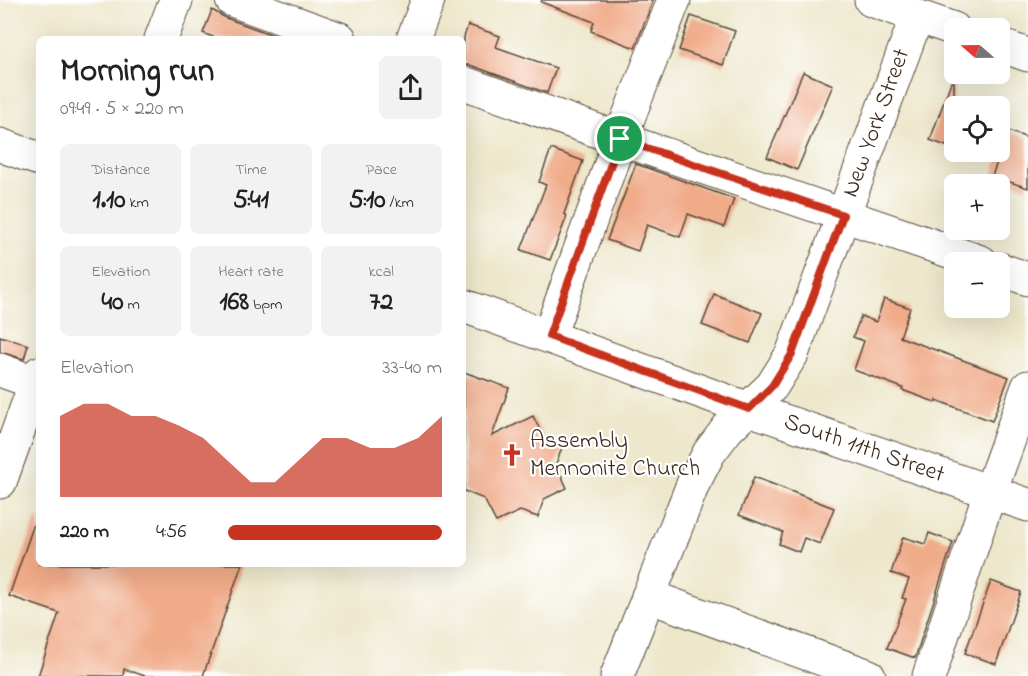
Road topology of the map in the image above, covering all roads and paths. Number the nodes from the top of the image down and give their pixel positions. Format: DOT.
graph roads {
  1 [pos="176,0"];
  2 [pos="232,0"];
  3 [pos="428,0"];
  4 [pos="674,0"];
  5 [pos="871,0"];
  6 [pos="917,16"];
  7 [pos="944,25"];
  8 [pos="162,36"];
  9 [pos="332,36"];
  10 [pos="414,36"];
  11 [pos="1010,49"];
  12 [pos="1028,55"];
  13 [pos="466,84"];
  14 [pos="620,139"];
  15 [pos="0,145"];
  16 [pos="36,158"];
  17 [pos="843,215"];
  18 [pos="952,252"];
  19 [pos="1010,273"];
  20 [pos="1028,279"];
  21 [pos="466,307"];
  22 [pos="549,336"];
  23 [pos="0,370"];
  24 [pos="36,378"];
  25 [pos="36,381"];
  26 [pos="1028,387"];
  27 [pos="749,409"];
  28 [pos="0,482"];
  29 [pos="990,492"];
  30 [pos="1028,505"];
  31 [pos="648,596"];
  32 [pos="617,676"];
  33 [pos="869,676"];
  34 [pos="929,676"];
  1 -- 8 [label="street"];
  2 -- 9 [label="street"];
  3 -- 10 [label="street"];
  4 -- 14 [label="street"];
  5 -- 6 [label="street"];
  6 -- 7 [label="street"];
  6 -- 17 [label="street, New York Street"];
  11 -- 12 [label="street"];
  13 -- 14 [label="street"];
  14 -- 17 [label="street"];
  14 -- 22 [label="street"];
  15 -- 16 [label="street"];
  17 -- 18 [label="street"];
  17 -- 27 [label="street, New York Street"];
  19 -- 20 [label="street"];
  21 -- 22 [label="street, South 11th Street"];
  22 -- 27 [label="street, South 11th Street"];
  23 -- 24 [label="street"];
  25 -- 28 [label="street"];
  26 -- 29 [label="street"];
  27 -- 29 [label="street, South 11th Street"];
  27 -- 31 [label="street, New York Street"];
  29 -- 30 [label="street, South 11th Street"];
  29 -- 34 [label="street"];
  31 -- 32 [label="street, New York Street"];
  31 -- 33 [label="street"];
}
